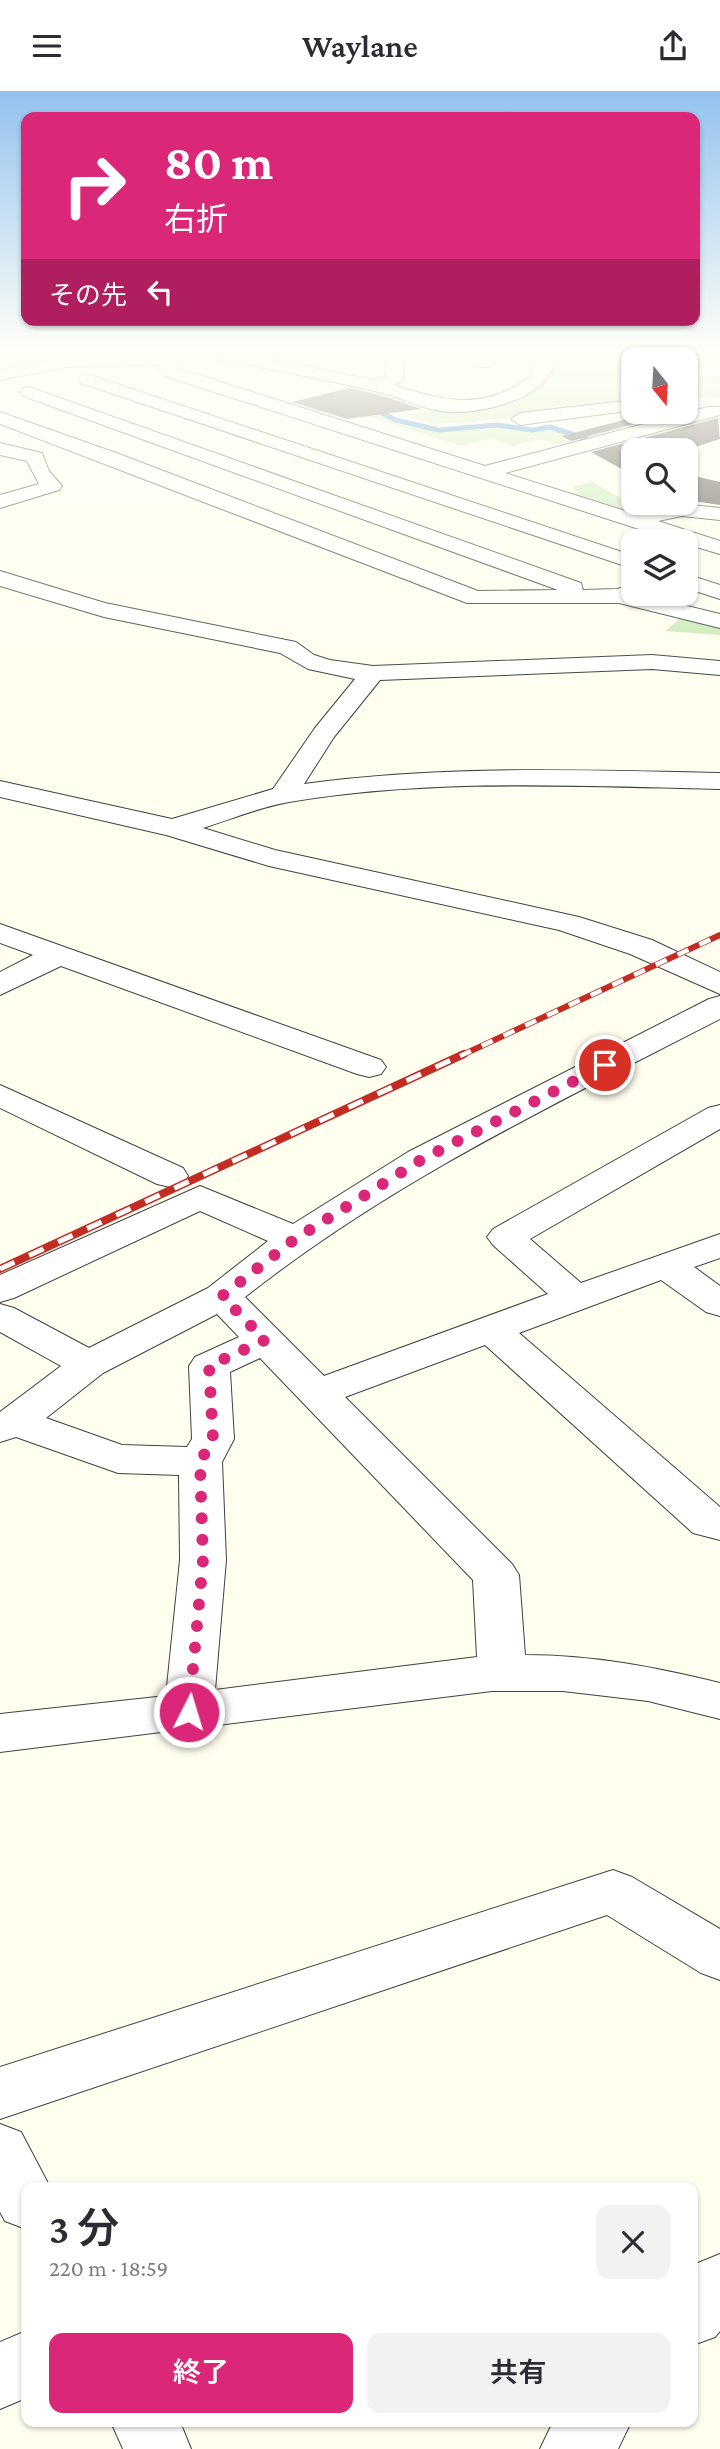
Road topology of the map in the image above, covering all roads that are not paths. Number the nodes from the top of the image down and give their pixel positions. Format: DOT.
graph roads {
  1 [pos="37,463"];
  2 [pos="125,463"];
  3 [pos="230,463"];
  4 [pos="337,463"];
  5 [pos="453,463"];
  6 [pos="518,463"];
  7 [pos="483,473"];
  8 [pos="418,490"];
  9 [pos="710,494"];
  10 [pos="698,501"];
  11 [pos="0,502"];
  12 [pos="352,507"];
  13 [pos="698,512"];
  14 [pos="660,515"];
  15 [pos="720,515"];
  16 [pos="637,520"];
  17 [pos="282,526"];
  18 [pos="257,533"];
  19 [pos="720,548"];
  20 [pos="621,559"];
  21 [pos="720,561"];
  22 [pos="698,569"];
  23 [pos="0,578"];
  24 [pos="698,585"];
  25 [pos="720,592"];
  26 [pos="621,594"];
  27 [pos="592,595"];
  28 [pos="668,606"];
  29 [pos="720,621"];
  30 [pos="720,668"];
  31 [pos="373,673"];
  32 [pos="720,781"];
  33 [pos="0,789"];
  34 [pos="282,795"];
  35 [pos="173,828"];
  36 [pos="0,933"];
  37 [pos="59,954"];
  38 [pos="720,984"];
  39 [pos="0,985"];
  40 [pos="720,1006"];
  41 [pos="369,1067"];
  42 [pos="0,1095"];
  43 [pos="720,1115"];
  44 [pos="170,1176"];
  45 [pos="295,1239"];
  46 [pos="720,1245"];
  47 [pos="666,1265"];
  48 [pos="0,1290"];
  49 [pos="222,1296"];
  50 [pos="575,1299"];
  51 [pos="720,1304"];
  52 [pos="0,1316"];
  53 [pos="491,1329"];
  54 [pos="265,1340"];
  55 [pos="89,1364"];
  56 [pos="319,1392"];
  57 [pos="7,1425"];
  58 [pos="200,1462"];
  59 [pos="720,1525"];
  60 [pos="502,1674"];
  61 [pos="720,1701"];
  62 [pos="189,1712"];
  63 [pos="0,1733"];
  64 [pos="718,1952"];
  65 [pos="0,2093"];
  66 [pos="0,2151"];
  67 [pos="21,2191"];
  68 [pos="720,2284"];
  69 [pos="698,2309"];
  70 [pos="21,2366"];
  71 [pos="0,2377"];
  72 [pos="147,2427"];
  73 [pos="593,2427"];
  74 [pos="158,2449"];
  75 [pos="573,2449"];
  1 -- 11 [label="street"];
  2 -- 17 [label="street"];
  3 -- 12 [label="street"];
  4 -- 8 [label="street"];
  5 -- 7 [label="street"];
  6 -- 7 [label="street"];
  7 -- 8 [label="street"];
  7 -- 16 [label="street"];
  8 -- 12 [label="street"];
  8 -- 20 [label="street"];
  9 -- 10 [label="street"];
  12 -- 17 [label="street"];
  12 -- 27 [label="street"];
  13 -- 15 [label="street"];
  14 -- 16 [label="street"];
  16 -- 19 [label="street"];
  17 -- 18 [label="street"];
  17 -- 27 [label="street"];
  21 -- 22 [label="street"];
  23 -- 31 [label="street"];
  24 -- 25 [label="street"];
  26 -- 27 [label="street"];
  28 -- 29 [label="street"];
  30 -- 31 [label="street"];
  31 -- 34 [label="street"];
  32 -- 34 [label="street"];
  33 -- 35 [label="street"];
  34 -- 35 [label="street"];
  35 -- 38 [label="street"];
  36 -- 37 [label="street"];
  37 -- 39 [label="street"];
  37 -- 41 [label="street"];
  40 -- 45 [label="street"];
  42 -- 44 [label="street"];
  43 -- 50 [label="street"];
  45 -- 48 [label="street"];
  45 -- 49 [label="street"];
  46 -- 47 [label="street"];
  47 -- 50 [label="street"];
  47 -- 51 [label="street"];
  49 -- 54 [label="street"];
  49 -- 55 [label="street"];
  50 -- 53 [label="street"];
  52 -- 55 [label="street"];
  53 -- 56 [label="street"];
  53 -- 59 [label="street"];
  54 -- 56 [label="street"];
  54 -- 58 [label="street"];
  55 -- 57 [label="street"];
  56 -- 60 [label="street"];
  57 -- 58 [label="street"];
  58 -- 62 [label="street"];
  60 -- 61 [label="street"];
  60 -- 62 [label="street"];
  62 -- 63 [label="street"];
  64 -- 65 [label="street"];
  66 -- 67 [label="street"];
  68 -- 69 [label="street"];
  70 -- 71 [label="street"];
  72 -- 74 [label="street"];
  73 -- 75 [label="street"];
}
